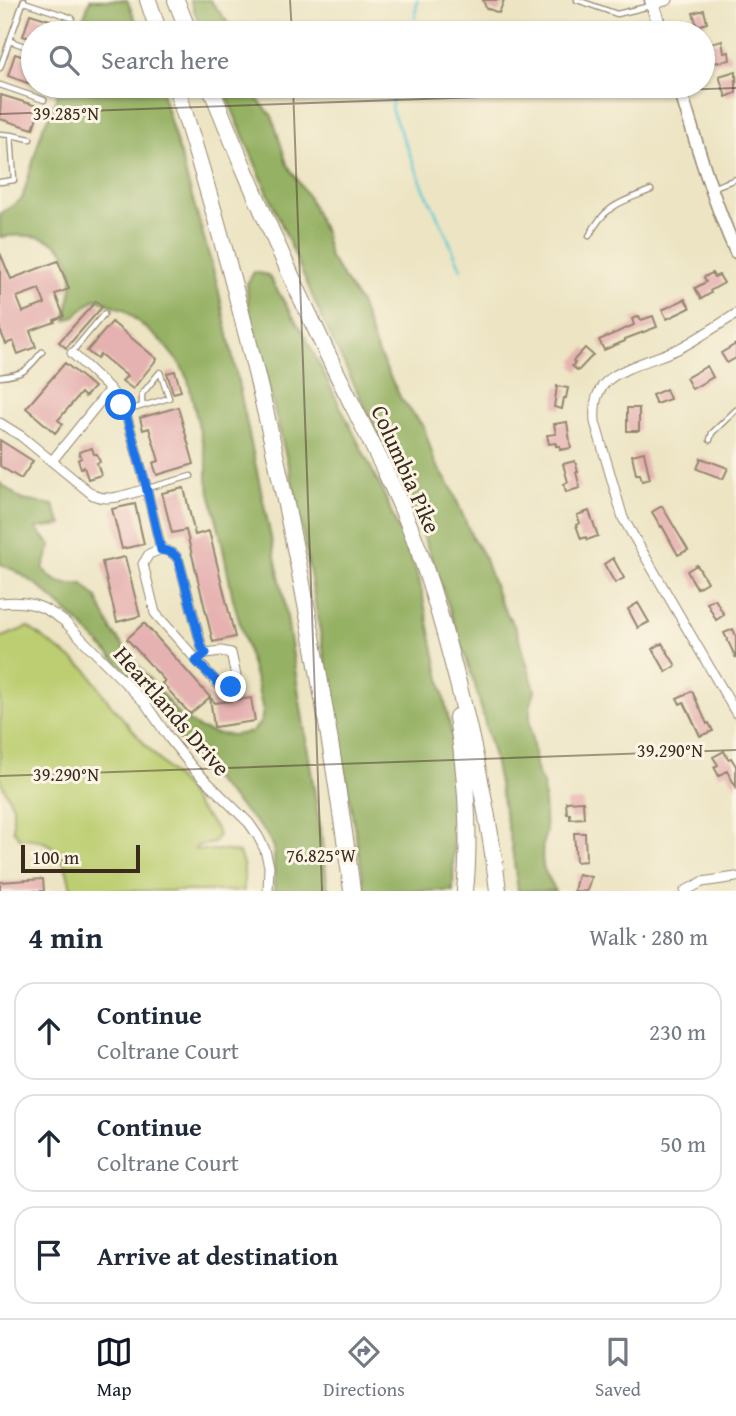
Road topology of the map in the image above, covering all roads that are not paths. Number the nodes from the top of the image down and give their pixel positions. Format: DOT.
graph roads {
  1 [pos="148,0"];
  2 [pos="176,0"];
  3 [pos="577,0"];
  4 [pos="668,0"];
  5 [pos="24,1"];
  6 [pos="652,2"];
  7 [pos="72,18"];
  8 [pos="155,21"];
  9 [pos="184,21"];
  10 [pos="658,21"];
  11 [pos="10,41"];
  12 [pos="21,45"];
  13 [pos="0,68"];
  14 [pos="0,85"];
  15 [pos="21,92"];
  16 [pos="38,98"];
  17 [pos="180,98"];
  18 [pos="214,98"];
  19 [pos="683,98"];
  20 [pos="44,100"];
  21 [pos="0,134"];
  22 [pos="11,135"];
  23 [pos="30,139"];
  24 [pos="736,179"];
  25 [pos="0,182"];
  26 [pos="710,188"];
  27 [pos="651,190"];
  28 [pos="589,236"];
  29 [pos="736,252"];
  30 [pos="104,314"];
  31 [pos="736,314"];
  32 [pos="42,352"];
  33 [pos="72,353"];
  34 [pos="0,377"];
  35 [pos="110,388"];
  36 [pos="142,406"];
  37 [pos="736,410"];
  38 [pos="125,411"];
  39 [pos="0,424"];
  40 [pos="710,440"];
  41 [pos="52,461"];
  42 [pos="191,476"];
  43 [pos="147,489"];
  44 [pos="161,550"];
  45 [pos="432,589"];
  46 [pos="0,603"];
  47 [pos="446,639"];
  48 [pos="206,653"];
  49 [pos="196,661"];
  50 [pos="736,713"];
  51 [pos="337,789"];
  52 [pos="736,877"];
  53 [pos="268,891"];
  54 [pos="342,891"];
  55 [pos="352,891"];
  56 [pos="465,891"];
  57 [pos="498,891"];
  58 [pos="509,891"];
  59 [pos="685,891"];
  1 -- 8 [label="highway"];
  2 -- 9 [label="highway"];
  3 -- 6 [label="lane"];
  4 -- 6 [label="street"];
  5 -- 7 [label="lane"];
  5 -- 11 [label="lane"];
  6 -- 10 [label="street"];
  11 -- 12 [label="lane"];
  11 -- 13 [label="lane"];
  14 -- 15 [label="lane"];
  16 -- 20 [label="lane"];
  17 -- 51 [label="highway"];
  18 -- 45 [label="highway, Columbia Pike"];
  19 -- 26 [label="street"];
  21 -- 22 [label="lane"];
  22 -- 23 [label="lane"];
  22 -- 25 [label="lane"];
  24 -- 26 [label="lane"];
  26 -- 29 [label="street"];
  27 -- 28 [label="lane"];
  30 -- 33 [label="lane"];
  31 -- 50 [label="street"];
  32 -- 34 [label="lane"];
  33 -- 35 [label="street"];
  35 -- 38 [label="street"];
  35 -- 41 [label="street"];
  36 -- 36 [label="lane"];
  36 -- 38 [label="lane"];
  37 -- 40 [label="lane"];
  38 -- 43 [label="street"];
  39 -- 41 [label="street"];
  41 -- 43 [label="street"];
  42 -- 43 [label="lane"];
  43 -- 44 [label="street"];
  44 -- 48 [label="street"];
  44 -- 49 [label="street"];
  45 -- 47 [label="highway, Columbia Pike"];
  45 -- 58 [label="highway"];
  46 -- 53 [label="street, Heartlands Drive"];
  47 -- 56 [label="highway"];
  47 -- 57 [label="highway, Columbia Pike"];
  48 -- 49 [label="street"];
  48 -- 49 [label="street"];
  51 -- 54 [label="highway"];
  51 -- 55 [label="highway"];
  52 -- 59 [label="street"];
}
